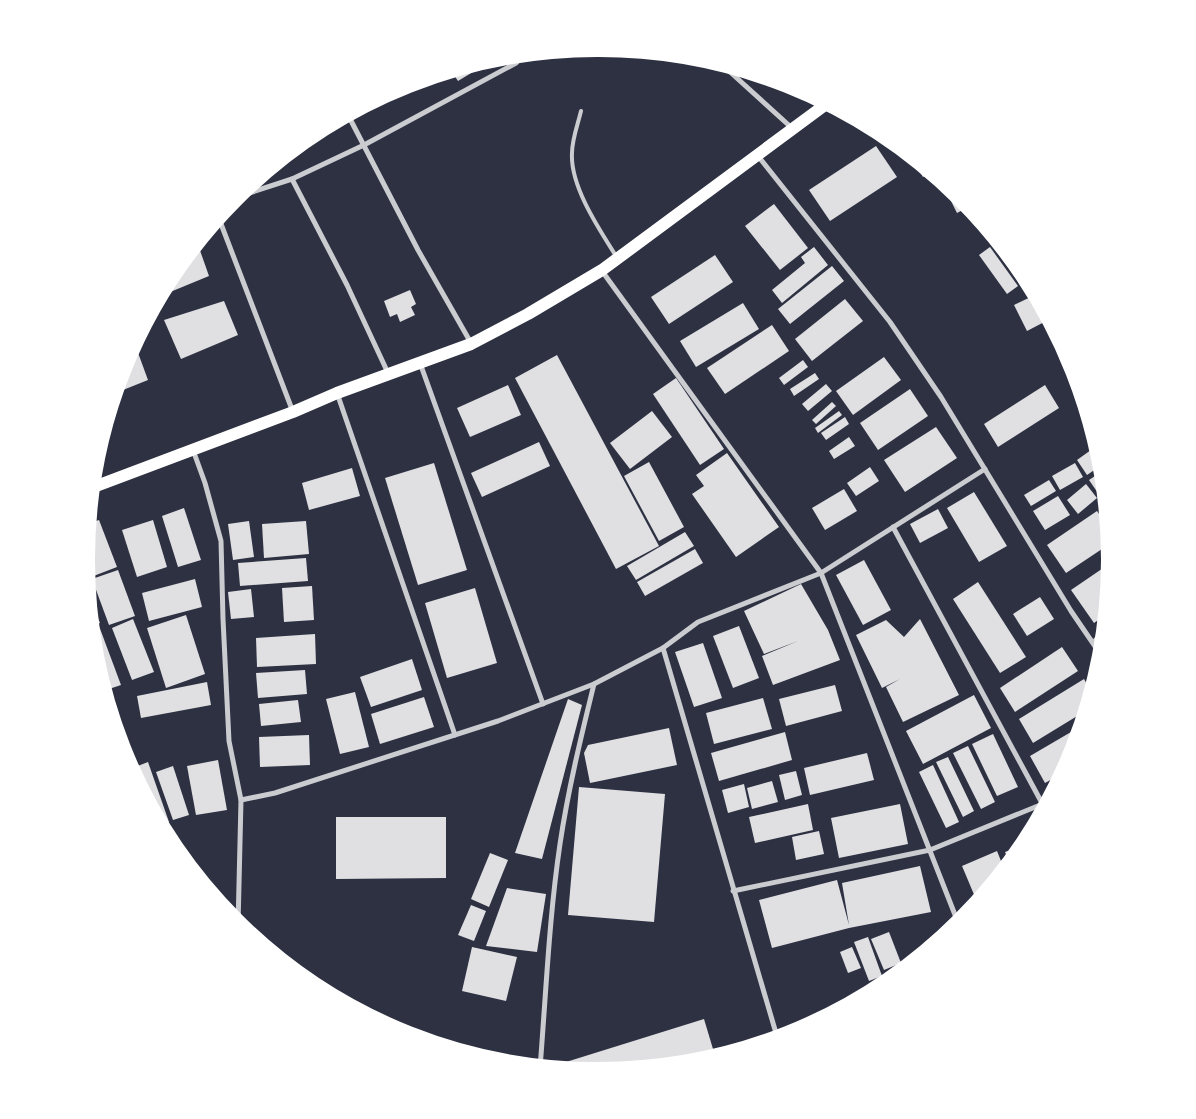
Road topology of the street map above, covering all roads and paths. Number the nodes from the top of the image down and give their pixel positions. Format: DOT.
graph roads {
  1 [pos="519,60"];
  2 [pos="729,71"];
  3 [pos="823,107"];
  4 [pos="581,111"];
  5 [pos="350,119"];
  6 [pos="793,130"];
  7 [pos="364,145"];
  8 [pos="758,156"];
  9 [pos="292,179"];
  10 [pos="250,193"];
  11 [pos="221,223"];
  12 [pos="617,258"];
  13 [pos="602,270"];
  14 [pos="471,344"];
  15 [pos="420,363"];
  16 [pos="389,375"];
  17 [pos="337,393"];
  18 [pos="293,412"];
  19 [pos="193,449"];
  20 [pos="985,468"];
  21 [pos="98,485"];
  22 [pos="893,527"];
  23 [pos="821,573"];
  24 [pos="1097,638"];
  25 [pos="1092,643"];
  26 [pos="663,648"];
  27 [pos="1096,648"];
  28 [pos="594,684"];
  29 [pos="543,704"];
  30 [pos="455,735"];
  31 [pos="241,800"];
  32 [pos="1042,802"];
  33 [pos="1040,805"];
  34 [pos="930,850"];
  35 [pos="733,891"];
  36 [pos="238,915"];
  37 [pos="956,917"];
  38 [pos="775,1033"];
  39 [pos="540,1062"];
  1 -- 7 [label="street"];
  2 -- 6 [label="street"];
  3 -- 6 [label="main road"];
  4 -- 12 [label="lane"];
  5 -- 7 [label="street"];
  6 -- 8 [label="main road"];
  7 -- 9 [label="street"];
  7 -- 14 [label="street"];
  8 -- 12 [label="main road"];
  8 -- 20 [label="street"];
  9 -- 10 [label="street"];
  9 -- 16 [label="street"];
  11 -- 18 [label="street"];
  12 -- 13 [label="main road"];
  13 -- 14 [label="main road"];
  13 -- 23 [label="street"];
  14 -- 15 [label="main road"];
  15 -- 16 [label="main road"];
  15 -- 29 [label="street"];
  16 -- 17 [label="main road"];
  17 -- 18 [label="main road"];
  17 -- 30 [label="street"];
  18 -- 19 [label="main road"];
  19 -- 21 [label="main road"];
  19 -- 31 [label="street"];
  20 -- 22 [label="street"];
  20 -- 25 [label="street"];
  22 -- 23 [label="street"];
  22 -- 32 [label="street"];
  23 -- 26 [label="street"];
  23 -- 34 [label="street"];
  24 -- 25 [label="street"];
  25 -- 27 [label="street"];
  26 -- 28 [label="street"];
  26 -- 35 [label="street"];
  28 -- 29 [label="street"];
  28 -- 39 [label="street"];
  29 -- 30 [label="street"];
  30 -- 31 [label="street"];
  31 -- 36 [label="street"];
  33 -- 34 [label="street"];
  34 -- 35 [label="street"];
  34 -- 37 [label="street"];
  35 -- 38 [label="street"];
}
